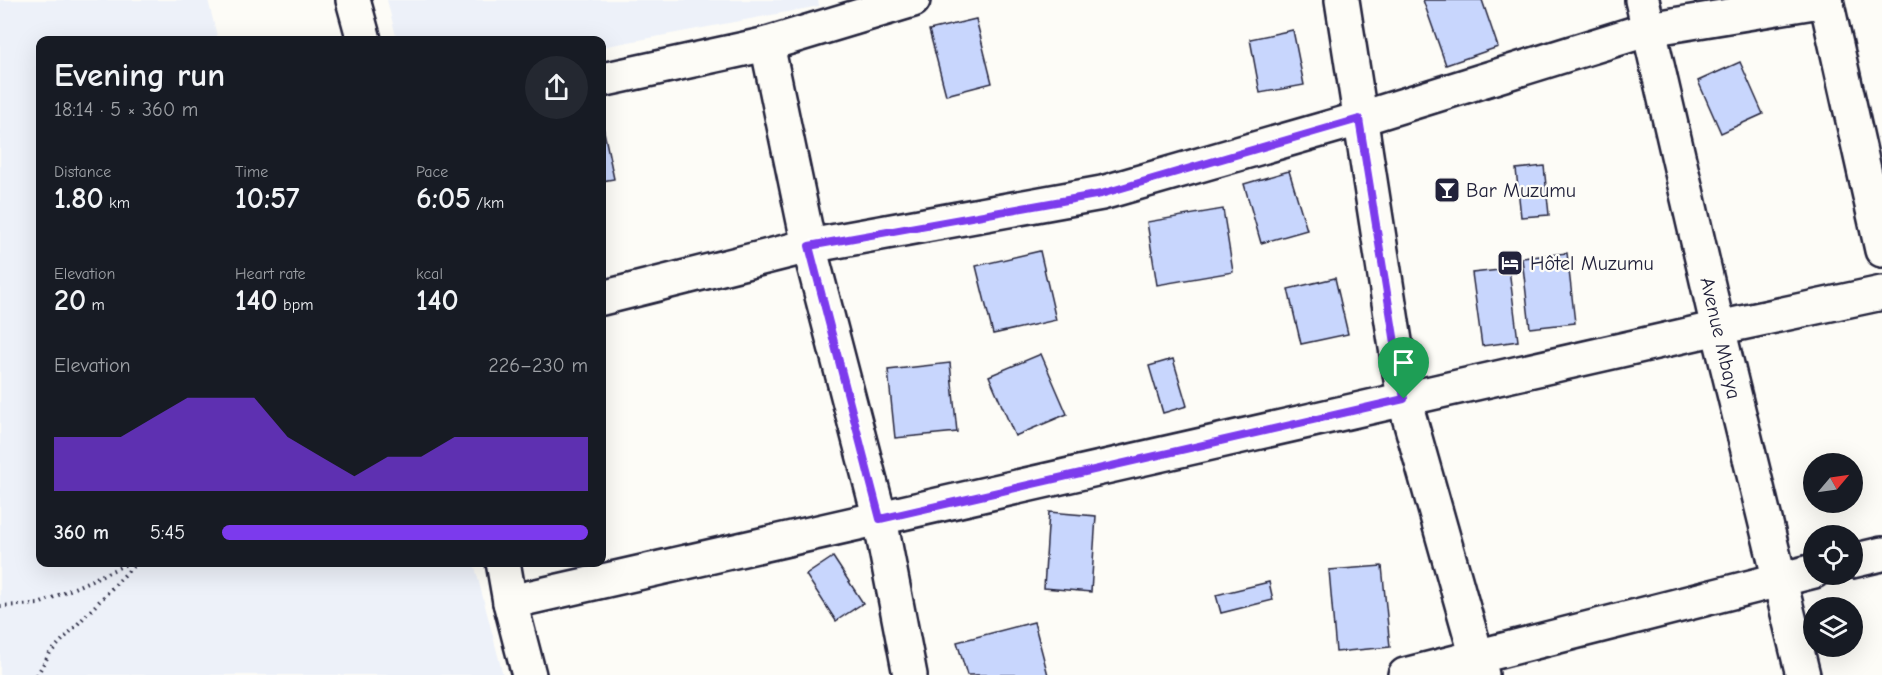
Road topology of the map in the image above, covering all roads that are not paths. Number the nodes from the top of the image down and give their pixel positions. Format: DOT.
graph roads {
  1 [pos="353,0"];
  2 [pos="913,0"];
  3 [pos="1342,0"];
  4 [pos="1826,0"];
  5 [pos="853,9"];
  6 [pos="1645,15"];
  7 [pos="363,36"];
  8 [pos="767,45"];
  9 [pos="606,79"];
  10 [pos="1359,119"];
  11 [pos="809,246"];
  12 [pos="1882,250"];
  13 [pos="1882,293"];
  14 [pos="606,297"];
  15 [pos="1718,328"];
  16 [pos="1404,399"];
  17 [pos="880,519"];
  18 [pos="1882,554"];
  19 [pos="1863,558"];
  20 [pos="504,567"];
  21 [pos="1803,574"];
  22 [pos="1779,580"];
  23 [pos="510,602"];
  24 [pos="1479,666"];
  25 [pos="529,675"];
  26 [pos="910,675"];
  27 [pos="1405,675"];
  28 [pos="1803,675"];
  1 -- 7 [label="street"];
  2 -- 5 [label="street"];
  3 -- 10 [label="street"];
  4 -- 6 [label="street"];
  4 -- 12 [label="street"];
  5 -- 8 [label="street"];
  6 -- 10 [label="street"];
  6 -- 15 [label="street, Avenue Mbaya"];
  8 -- 9 [label="street"];
  8 -- 11 [label="street"];
  10 -- 11 [label="street"];
  10 -- 16 [label="street"];
  11 -- 14 [label="street"];
  11 -- 17 [label="street"];
  13 -- 15 [label="street"];
  15 -- 16 [label="street"];
  15 -- 22 [label="street, Avenue Mbaya"];
  16 -- 17 [label="street"];
  16 -- 24 [label="street"];
  17 -- 23 [label="street"];
  17 -- 26 [label="street"];
  18 -- 19 [label="street"];
  20 -- 23 [label="street"];
  21 -- 22 [label="street"];
  22 -- 24 [label="street"];
  22 -- 28 [label="street, Avenue Mbaya"];
  23 -- 25 [label="street"];
  24 -- 27 [label="street"];
}
